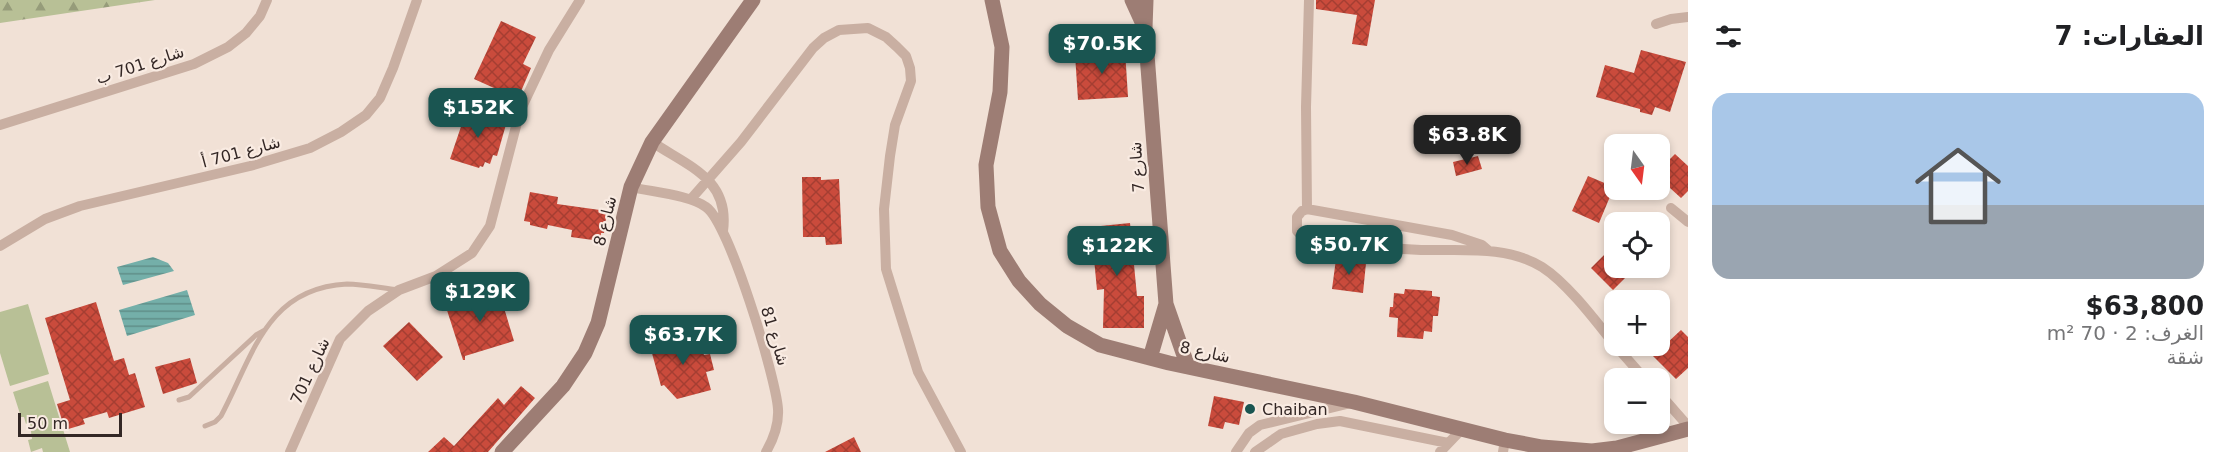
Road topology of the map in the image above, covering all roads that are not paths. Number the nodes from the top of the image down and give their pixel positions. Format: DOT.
graph roads {
  1 [pos="267,0"];
  2 [pos="417,0"];
  3 [pos="580,0"];
  4 [pos="753,0"];
  5 [pos="992,0"];
  6 [pos="1132,0"];
  7 [pos="1146,0"];
  8 [pos="1309,0"];
  9 [pos="1688,17"];
  10 [pos="1656,24"];
  11 [pos="1145,28"];
  12 [pos="0,125"];
  13 [pos="652,142"];
  14 [pos="709,180"];
  15 [pos="631,187"];
  16 [pos="691,199"];
  17 [pos="1671,208"];
  18 [pos="1307,209"];
  19 [pos="1688,222"];
  20 [pos="723,231"];
  21 [pos="0,246"];
  22 [pos="1488,251"];
  23 [pos="399,290"];
  24 [pos="1166,304"];
  25 [pos="265,330"];
  26 [pos="1604,332"];
  27 [pos="1625,356"];
  28 [pos="1150,358"];
  29 [pos="1188,367"];
  30 [pos="1635,368"];
  31 [pos="179,400"];
  32 [pos="1354,402"];
  33 [pos="1670,406"];
  34 [pos="205,426"];
  35 [pos="1688,427"];
  36 [pos="1462,429"];
  37 [pos="1504,446"];
  38 [pos="1444,448"];
  39 [pos="1634,448"];
  40 [pos="290,452"];
  41 [pos="502,452"];
  42 [pos="766,452"];
  43 [pos="961,452"];
  44 [pos="1236,452"];
  45 [pos="1255,452"];
  1 -- 12 [label="street, شارع 701 ب"];
  2 -- 21 [label="street, شارع 701 أ"];
  3 -- 23 [label="street, شارع 701"];
  4 -- 13 [label="street, شارع 8"];
  5 -- 28 [label="street, شارع 8"];
  6 -- 11 [label="street, شارع 7"];
  7 -- 11 [label="street, شارع 7"];
  8 -- 18 [label="street"];
  9 -- 10 [label="street"];
  11 -- 24 [label="street, شارع 7"];
  13 -- 14 [label="street, شارع 81"];
  13 -- 15 [label="street, شارع 8"];
  14 -- 16 [label="street"];
  14 -- 20 [label="street, شارع 81"];
  14 -- 43 [label="street"];
  15 -- 16 [label="street, شارع 81"];
  15 -- 41 [label="street, شارع 8"];
  16 -- 20 [label="street, شارع 81"];
  17 -- 19 [label="street"];
  18 -- 22 [label="street"];
  18 -- 22 [label="street"];
  20 -- 42 [label="street, شارع 81"];
  22 -- 26 [label="street"];
  23 -- 25 [label="lane"];
  23 -- 40 [label="street, شارع 701"];
  24 -- 28 [label="street"];
  24 -- 29 [label="street"];
  25 -- 31 [label="lane"];
  25 -- 34 [label="lane"];
  27 -- 30 [label="street"];
  28 -- 29 [label="street, شارع 8"];
  29 -- 32 [label="street, شارع 8"];
  32 -- 36 [label="street, شارع 8"];
  32 -- 44 [label="street"];
  33 -- 35 [label="street"];
  35 -- 39 [label="street, شارع 8"];
  36 -- 37 [label="street, شارع 8"];
  36 -- 38 [label="street"];
  37 -- 39 [label="street, شارع 8"];
  38 -- 45 [label="street"];
}
